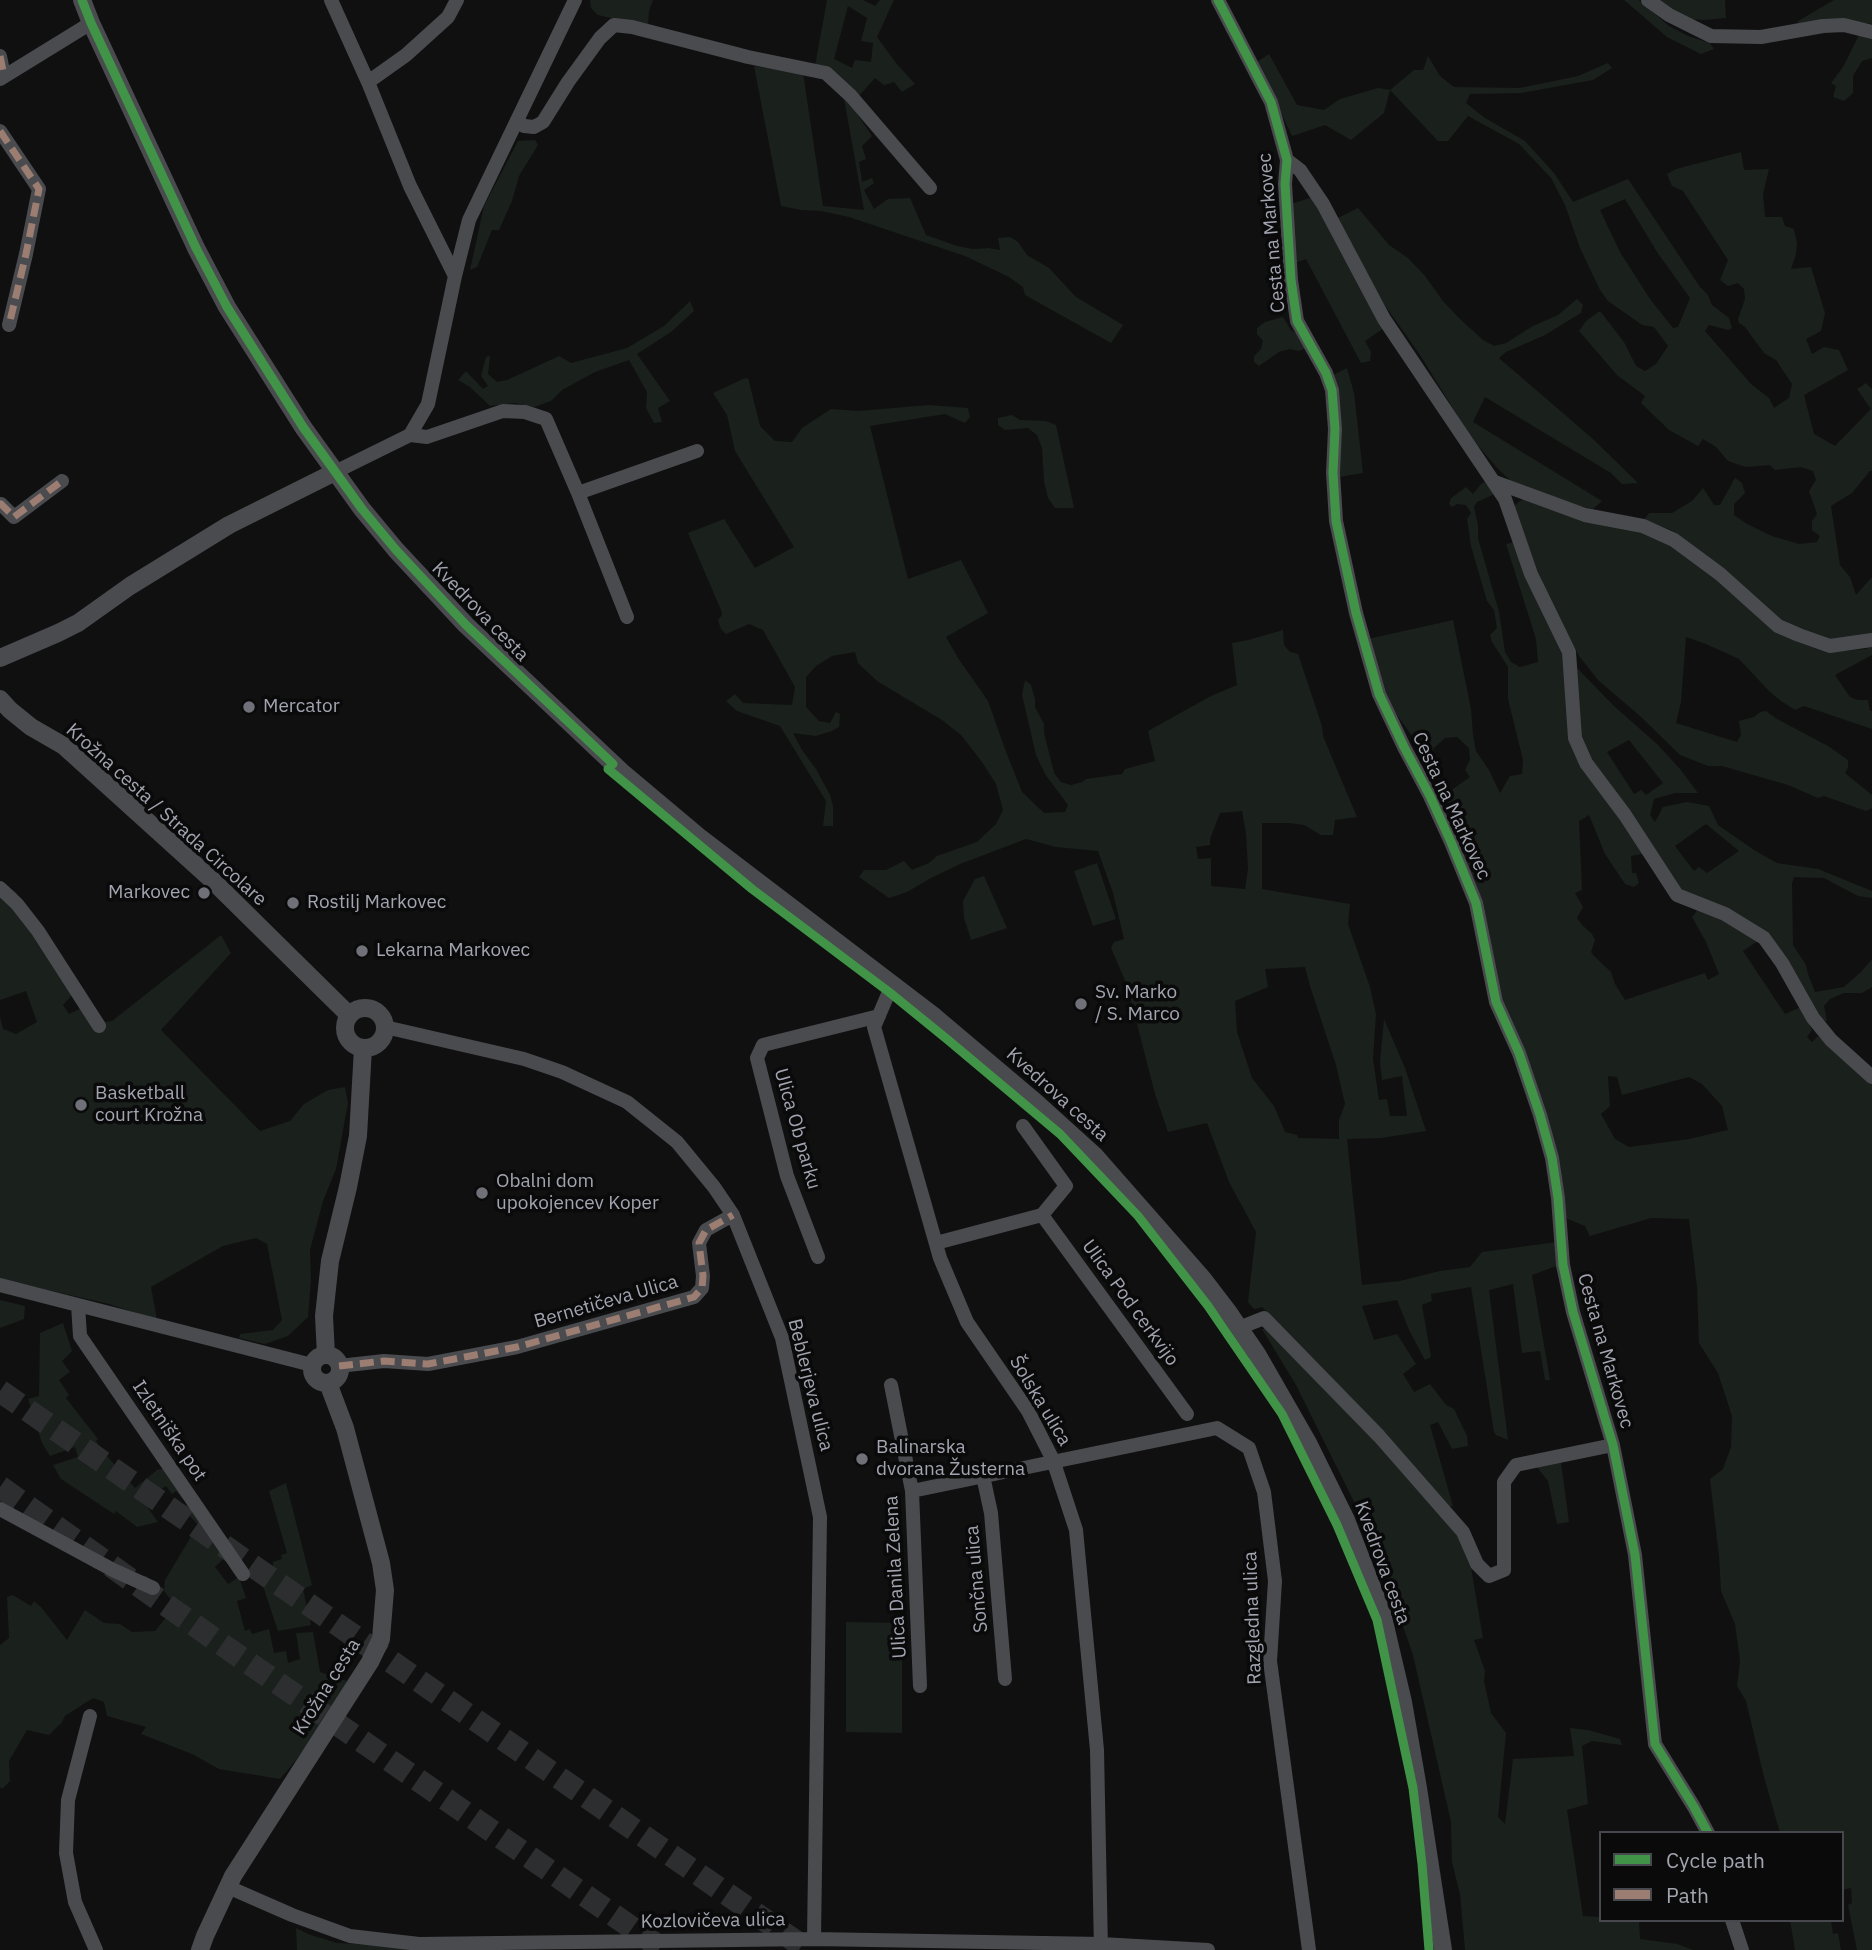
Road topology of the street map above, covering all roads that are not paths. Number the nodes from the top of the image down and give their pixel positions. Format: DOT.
graph roads {
  1 [pos="82,0"];
  2 [pos="331,0"];
  3 [pos="457,0"];
  4 [pos="575,0"];
  5 [pos="1218,0"];
  6 [pos="1648,0"];
  7 [pos="91,23"];
  8 [pos="1872,32"];
  9 [pos="0,56"];
  10 [pos="2,78"];
  11 [pos="368,82"];
  12 [pos="517,120"];
  13 [pos="0,131"];
  14 [pos="1287,160"];
  15 [pos="930,188"];
  16 [pos="455,276"];
  17 [pos="9,325"];
  18 [pos="410,435"];
  19 [pos="696,452"];
  20 [pos="335,472"];
  21 [pos="62,481"];
  22 [pos="1495,482"];
  23 [pos="578,494"];
  24 [pos="0,506"];
  25 [pos="627,617"];
  26 [pos="1872,640"];
  27 [pos="0,658"];
  28 [pos="0,699"];
  29 [pos="0,888"];
  30 [pos="892,985"];
  31 [pos="349,1015"];
  32 [pos="879,1016"];
  33 [pos="99,1026"];
  34 [pos="385,1027"];
  35 [pos="363,1048"];
  36 [pos="1872,1077"];
  37 [pos="1023,1126"];
  38 [pos="733,1214"];
  39 [pos="1042,1215"];
  40 [pos="936,1243"];
  41 [pos="818,1257"];
  42 [pos="0,1285"];
  43 [pos="78,1305"];
  44 [pos="1239,1328"];
  45 [pos="326,1362"];
  46 [pos="891,1385"];
  47 [pos="1187,1414"];
  48 [pos="1613,1445"];
  49 [pos="1053,1460"];
  50 [pos="983,1476"];
  51 [pos="912,1491"];
  52 [pos="0,1509"];
  53 [pos="243,1574"];
  54 [pos="153,1588"];
  55 [pos="1005,1679"];
  56 [pos="920,1686"];
  57 [pos="90,1716"];
  58 [pos="1707,1831"];
  59 [pos="228,1887"];
  60 [pos="1733,1922"];
  61 [pos="814,1939"];
  62 [pos="1101,1947"];
  63 [pos="96,1950"];
  64 [pos="200,1950"];
  65 [pos="1208,1950"];
  66 [pos="1309,1950"];
  67 [pos="1443,1950"];
  68 [pos="1742,1950"];
  1 -- 7 [label="street, Kvedrova cesta"];
  2 -- 11 [label="street"];
  3 -- 11 [label="street"];
  4 -- 12 [label="street"];
  5 -- 14 [label="street, Cesta na Markovec"];
  6 -- 8 [label="street"];
  7 -- 10 [label="street"];
  7 -- 20 [label="street, Kvedrova cesta"];
  9 -- 10 [label="street"];
  11 -- 16 [label="street"];
  12 -- 15 [label="street"];
  12 -- 16 [label="street"];
  13 -- 17 [label="street"];
  14 -- 22 [label="street, Cesta na Markovec"];
  14 -- 48 [label="street, Cesta na Markovec"];
  16 -- 18 [label="street"];
  18 -- 20 [label="street"];
  18 -- 23 [label="street"];
  19 -- 23 [label="street"];
  20 -- 27 [label="street"];
  20 -- 30 [label="street, Kvedrova cesta"];
  21 -- 24 [label="street"];
  22 -- 26 [label="street"];
  22 -- 36 [label="street, Cesta na Markovec"];
  23 -- 25 [label="street"];
  28 -- 31 [label="street, Krožna cesta / Strada Circolare"];
  29 -- 33 [label="street"];
  30 -- 32 [label="street, Šolska ulica"];
  30 -- 44 [label="street, Kvedrova cesta"];
  31 -- 34 [label="street"];
  31 -- 35 [label="street"];
  32 -- 40 [label="street, Šolska ulica"];
  32 -- 41 [label="street, Ulica Ob parku"];
  34 -- 35 [label="street"];
  34 -- 38 [label="street, Beblerjeva ulica"];
  35 -- 45 [label="street"];
  37 -- 39 [label="street"];
  38 -- 45 [label="street, Bernetičeva Ulica"];
  38 -- 61 [label="street, Beblerjeva ulica"];
  39 -- 40 [label="street"];
  39 -- 47 [label="street, Ulica Pod cerkvijo"];
  40 -- 49 [label="street, Šolska ulica"];
  42 -- 43 [label="street"];
  43 -- 45 [label="street"];
  43 -- 53 [label="street, Izletniška pot"];
  44 -- 48 [label="street"];
  44 -- 67 [label="street, Kvedrova cesta"];
  45 -- 59 [label="street, Krožna cesta"];
  46 -- 51 [label="street, Ulica Danila Zelena"];
  48 -- 58 [label="street, Cesta na Markovec"];
  49 -- 50 [label="street, Razgledna ulica"];
  49 -- 62 [label="street, Šolska ulica"];
  49 -- 66 [label="street, Razgledna ulica"];
  50 -- 51 [label="street, Razgledna ulica"];
  50 -- 55 [label="street, Sončna ulica"];
  51 -- 56 [label="street, Ulica Danila Zelena"];
  52 -- 54 [label="street"];
  57 -- 63 [label="street"];
  59 -- 61 [label="street, Kozlovičeva ulica"];
  59 -- 64 [label="street, Krožna cesta"];
  60 -- 68 [label="street"];
  61 -- 62 [label="street, Kozlovičeva ulica"];
  62 -- 65 [label="street, Kozlovičeva ulica"];
}
